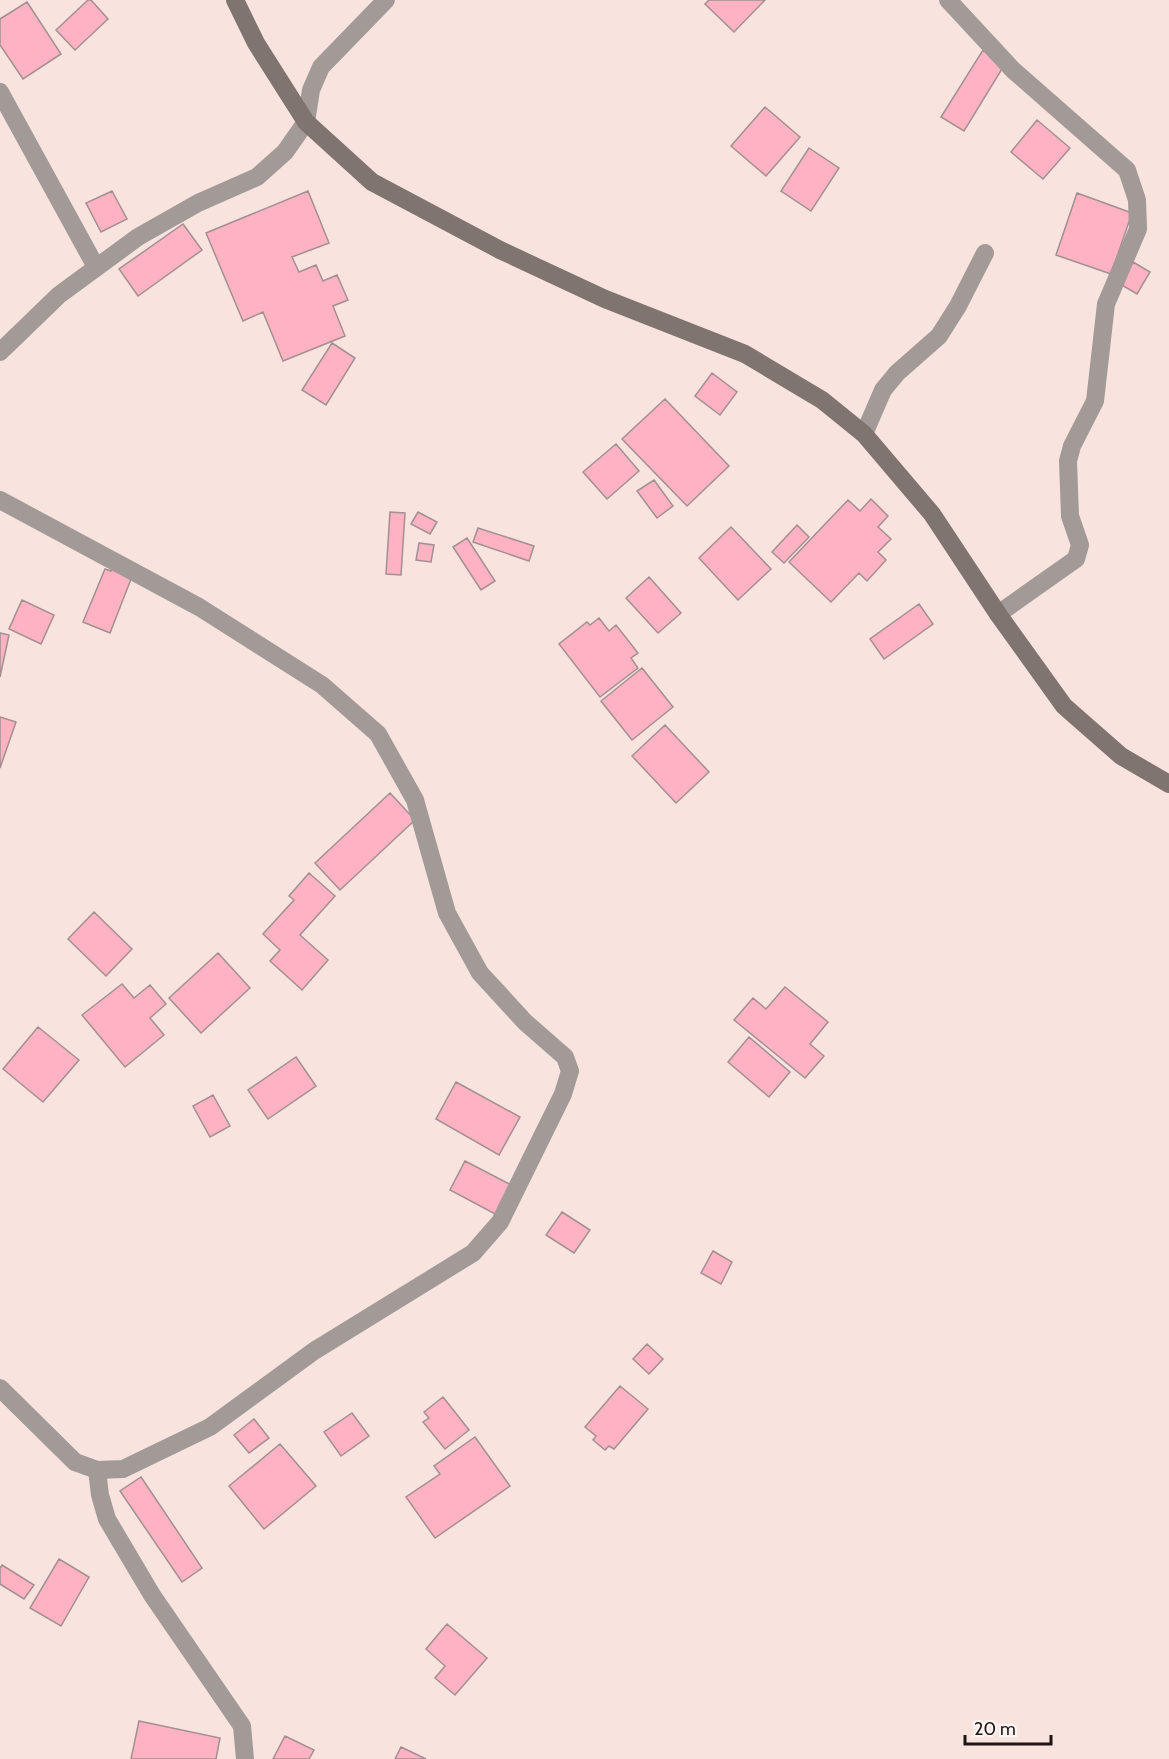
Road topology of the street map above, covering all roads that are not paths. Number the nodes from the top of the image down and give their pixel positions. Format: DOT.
graph roads {
  1 [pos="235,0"];
  2 [pos="386,0"];
  3 [pos="948,0"];
  4 [pos="0,92"];
  5 [pos="306,122"];
  6 [pos="985,253"];
  7 [pos="96,267"];
  8 [pos="0,352"];
  9 [pos="864,434"];
  10 [pos="0,500"];
  11 [pos="998,614"];
  12 [pos="1169,784"];
  13 [pos="0,1388"];
  14 [pos="97,1470"];
  15 [pos="245,1759"];
  1 -- 5 [label="street"];
  2 -- 5 [label="street"];
  3 -- 11 [label="street"];
  4 -- 7 [label="street"];
  5 -- 7 [label="street"];
  5 -- 9 [label="street"];
  6 -- 9 [label="street"];
  7 -- 8 [label="street"];
  9 -- 11 [label="street"];
  10 -- 14 [label="street"];
  11 -- 12 [label="street"];
  13 -- 14 [label="street"];
  14 -- 15 [label="street"];
}
